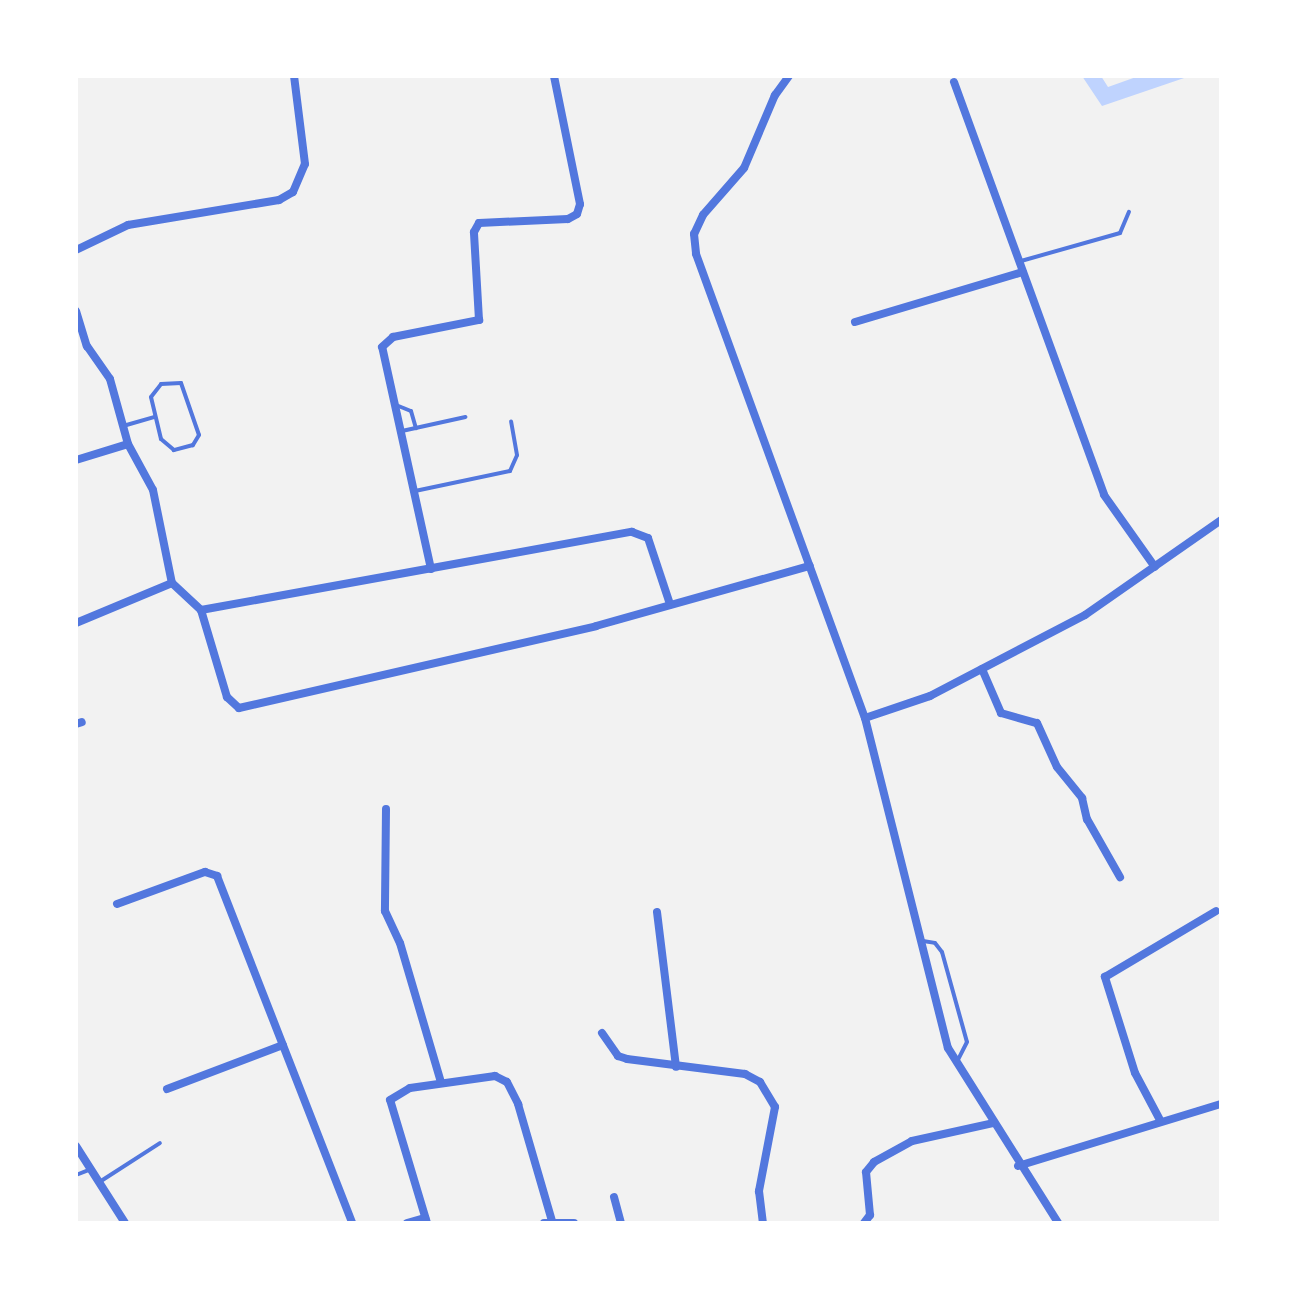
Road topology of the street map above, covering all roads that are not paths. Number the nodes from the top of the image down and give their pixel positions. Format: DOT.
graph roads {
  1 [pos="294,76"];
  2 [pos="554,76"];
  3 [pos="789,76"];
  4 [pos="954,82"];
  5 [pos="1129,212"];
  6 [pos="76,249"];
  7 [pos="1019,261"];
  8 [pos="1023,272"];
  9 [pos="76,311"];
  10 [pos="855,322"];
  11 [pos="393,405"];
  12 [pos="155,417"];
  13 [pos="465,417"];
  14 [pos="511,422"];
  15 [pos="123,426"];
  16 [pos="416,428"];
  17 [pos="399,431"];
  18 [pos="128,444"];
  19 [pos="76,460"];
  20 [pos="413,491"];
  21 [pos="1221,520"];
  22 [pos="810,566"];
  23 [pos="1155,567"];
  24 [pos="431,569"];
  25 [pos="172,583"];
  26 [pos="670,604"];
  27 [pos="201,610"];
  28 [pos="76,623"];
  29 [pos="982,669"];
  30 [pos="865,718"];
  31 [pos="386,809"];
  32 [pos="1120,877"];
  33 [pos="117,904"];
  34 [pos="1216,911"];
  35 [pos="657,912"];
  36 [pos="921,942"];
  37 [pos="602,1033"];
  38 [pos="283,1045"];
  39 [pos="955,1061"];
  40 [pos="676,1067"];
  41 [pos="441,1082"];
  42 [pos="167,1089"];
  43 [pos="1221,1104"];
  44 [pos="1160,1120"];
  45 [pos="994,1123"];
  46 [pos="160,1143"];
  47 [pos="76,1146"];
  48 [pos="1018,1166"];
  49 [pos="90,1169"];
  50 [pos="76,1175"];
  51 [pos="99,1183"];
  52 [pos="614,1197"];
  53 [pos="426,1220"];
  54 [pos="548,1222"];
  55 [pos="125,1223"];
  56 [pos="352,1223"];
  57 [pos="407,1223"];
  58 [pos="574,1223"];
  59 [pos="621,1223"];
  60 [pos="763,1223"];
  61 [pos="864,1223"];
  62 [pos="1058,1223"];
  1 -- 6 [label="street"];
  2 -- 11 [label="street"];
  3 -- 22 [label="street"];
  4 -- 7 [label="street"];
  5 -- 7 [label="lane"];
  7 -- 8 [label="street"];
  8 -- 10 [label="street"];
  8 -- 23 [label="street"];
  9 -- 15 [label="street"];
  11 -- 16 [label="lane"];
  11 -- 17 [label="street"];
  12 -- 12 [label="lane"];
  12 -- 15 [label="lane"];
  13 -- 16 [label="lane"];
  14 -- 20 [label="lane"];
  15 -- 18 [label="street"];
  16 -- 17 [label="lane"];
  17 -- 20 [label="street"];
  18 -- 19 [label="street"];
  18 -- 25 [label="street"];
  20 -- 24 [label="street"];
  21 -- 23 [label="street"];
  22 -- 26 [label="street"];
  22 -- 30 [label="street"];
  23 -- 29 [label="street"];
  24 -- 26 [label="street"];
  24 -- 27 [label="street"];
  25 -- 27 [label="street"];
  25 -- 28 [label="street"];
  26 -- 27 [label="street"];
  29 -- 30 [label="street"];
  29 -- 32 [label="street"];
  30 -- 36 [label="street"];
  31 -- 41 [label="street"];
  33 -- 38 [label="street"];
  34 -- 44 [label="street"];
  35 -- 40 [label="street"];
  36 -- 39 [label="street"];
  36 -- 39 [label="lane"];
  37 -- 40 [label="street"];
  38 -- 42 [label="street"];
  38 -- 56 [label="street"];
  39 -- 45 [label="street"];
  40 -- 60 [label="street"];
  41 -- 53 [label="street"];
  41 -- 54 [label="street"];
  43 -- 44 [label="street"];
  44 -- 48 [label="street"];
  45 -- 48 [label="street"];
  45 -- 61 [label="street"];
  46 -- 51 [label="lane"];
  47 -- 49 [label="street"];
  48 -- 62 [label="street"];
  49 -- 50 [label="lane"];
  49 -- 51 [label="street"];
  51 -- 55 [label="street"];
  52 -- 59 [label="street"];
  53 -- 57 [label="street"];
  54 -- 58 [label="street"];
}
